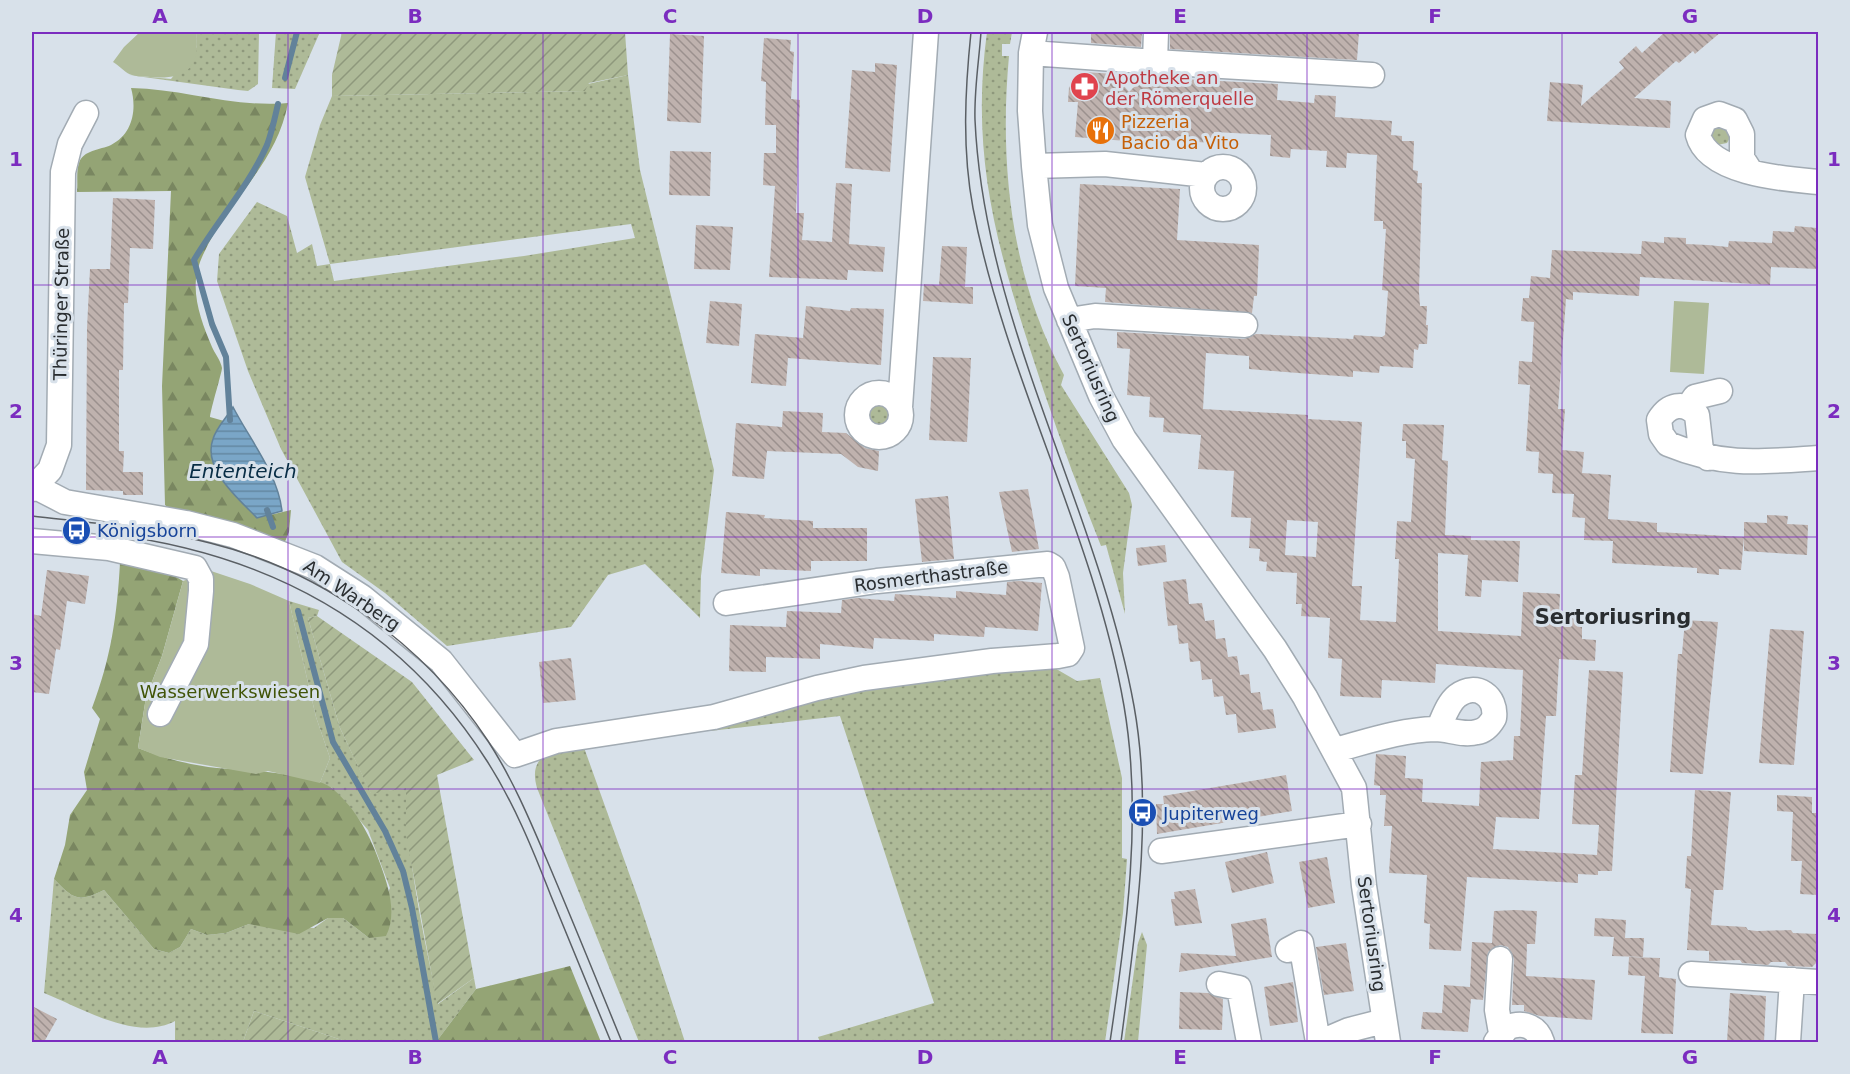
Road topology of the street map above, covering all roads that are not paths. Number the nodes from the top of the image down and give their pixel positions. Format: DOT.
graph roads {
  1 [pos="926,32"];
  2 [pos="1156,32"];
  3 [pos="1033,42"];
  4 [pos="1155,62"];
  5 [pos="1372,75"];
  6 [pos="86,113"];
  7 [pos="1034,166"];
  8 [pos="1751,172"];
  9 [pos="1206,175"];
  10 [pos="1818,182"];
  11 [pos="1069,320"];
  12 [pos="1245,325"];
  13 [pos="1720,396"];
  14 [pos="900,407"];
  15 [pos="1692,411"];
  16 [pos="1708,458"];
  17 [pos="1818,458"];
  18 [pos="34,488"];
  19 [pos="32,541"];
  20 [pos="726,603"];
  21 [pos="1072,648"];
  22 [pos="160,714"];
  23 [pos="1438,729"];
  24 [pos="1335,750"];
  25 [pos="1359,824"];
  26 [pos="1161,851"];
  27 [pos="1288,950"];
  28 [pos="1500,959"];
  29 [pos="1691,974"];
  30 [pos="1792,980"];
  31 [pos="1818,982"];
  32 [pos="1220,984"];
  33 [pos="1386,1032"];
  34 [pos="1498,1038"];
  35 [pos="1249,1042"];
  36 [pos="1319,1042"];
  37 [pos="1542,1042"];
  38 [pos="1788,1042"];
  1 -- 14 [label="street"];
  2 -- 4 [label="street"];
  3 -- 4 [label="street"];
  3 -- 7 [label="street, Sertoriusring"];
  4 -- 5 [label="street"];
  6 -- 18 [label="street, Thüringer Straße"];
  7 -- 9 [label="street"];
  7 -- 11 [label="street, Sertoriusring"];
  8 -- 10 [label="street"];
  11 -- 12 [label="street"];
  11 -- 24 [label="street, Sertoriusring"];
  13 -- 15 [label="street"];
  15 -- 16 [label="street"];
  15 -- 16 [label="street"];
  16 -- 17 [label="street"];
  18 -- 21 [label="street, Am Warberg"];
  19 -- 22 [label="street"];
  20 -- 21 [label="street, Rosmerthastraße"];
  23 -- 24 [label="street"];
  24 -- 25 [label="street, Sertoriusring"];
  25 -- 26 [label="street"];
  25 -- 33 [label="street, Sertoriusring"];
  27 -- 36 [label="street"];
  28 -- 34 [label="street"];
  29 -- 30 [label="street"];
  30 -- 31 [label="street"];
  30 -- 38 [label="street"];
  32 -- 35 [label="street"];
  33 -- 36 [label="street"];
  34 -- 37 [label="street"];
}
